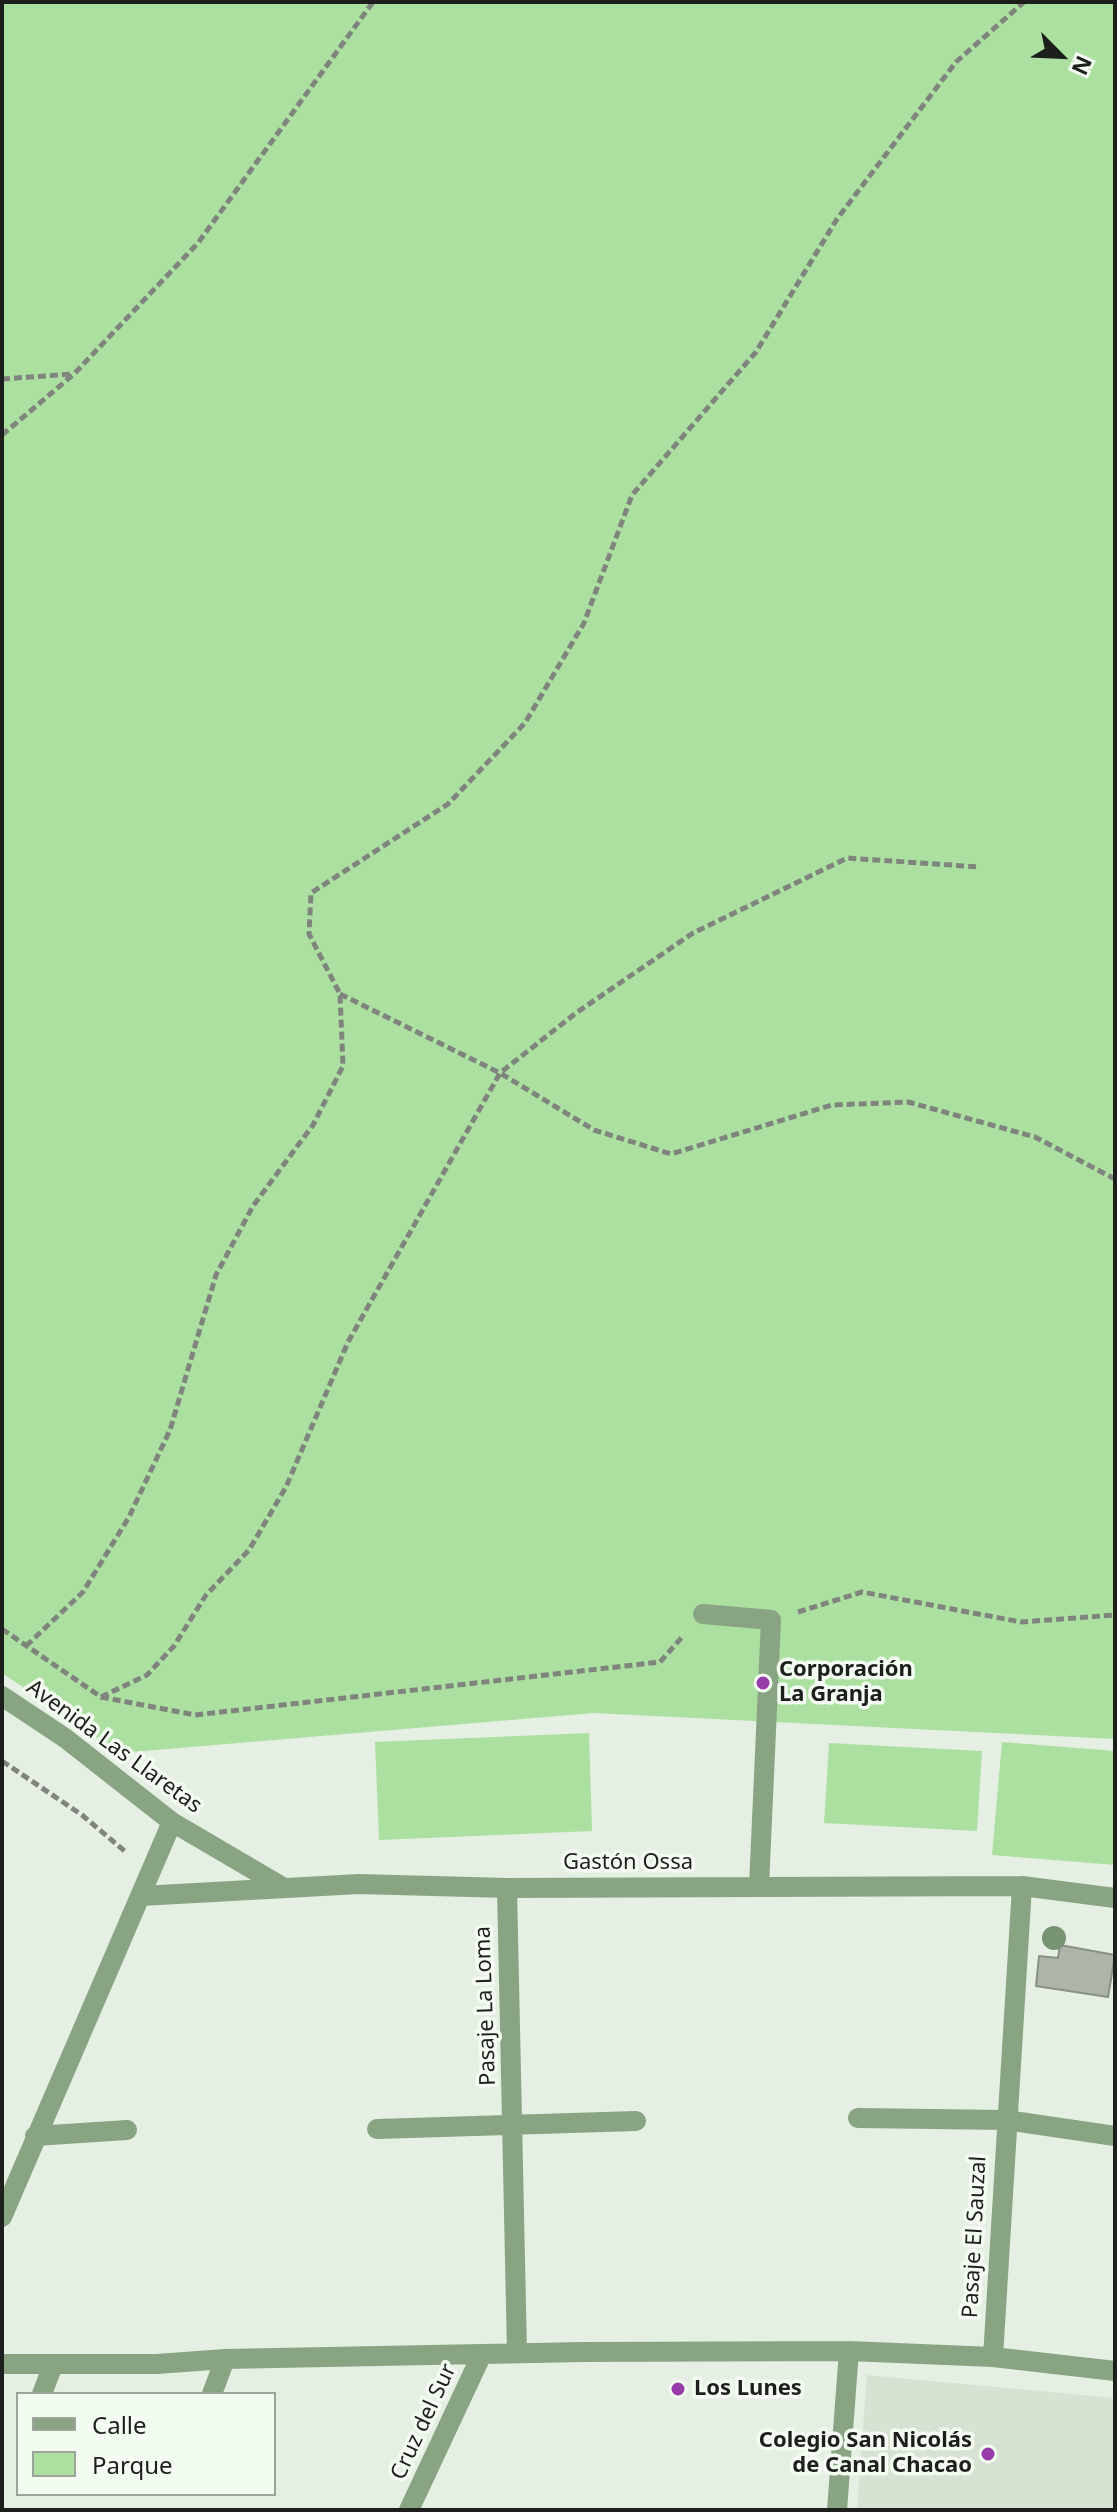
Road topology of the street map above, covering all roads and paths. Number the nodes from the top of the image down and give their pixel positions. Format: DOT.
graph roads {
  1 [pos="373,2"];
  2 [pos="1024,2"];
  3 [pos="74,374"];
  4 [pos="2,379"];
  5 [pos="2,435"];
  6 [pos="980,867"];
  7 [pos="340,994"];
  8 [pos="500,1073"];
  9 [pos="1115,1179"];
  10 [pos="703,1614"];
  11 [pos="1115,1615"];
  12 [pos="771,1620"];
  13 [pos="2,1629"];
  14 [pos="26,1646"];
  15 [pos="2,1696"];
  16 [pos="101,1697"];
  17 [pos="2,1761"];
  18 [pos="172,1822"];
  19 [pos="150,1871"];
  20 [pos="281,1886"];
  21 [pos="759,1886"];
  22 [pos="1022,1886"];
  23 [pos="507,1888"];
  24 [pos="141,1896"];
  25 [pos="1115,1898"];
  26 [pos="858,2118"];
  27 [pos="1006,2120"];
  28 [pos="636,2121"];
  29 [pos="513,2123"];
  30 [pos="377,2129"];
  31 [pos="127,2130"];
  32 [pos="35,2136"];
  33 [pos="1115,2136"];
  34 [pos="2,2217"];
  35 [pos="849,2351"];
  36 [pos="517,2353"];
  37 [pos="482,2354"];
  38 [pos="993,2357"];
  39 [pos="225,2359"];
  40 [pos="2,2364"];
  41 [pos="53,2365"];
  42 [pos="1115,2371"];
  43 [pos="43,2392"];
  44 [pos="213,2392"];
  45 [pos="409,2510"];
  46 [pos="837,2510"];
  1 -- 3 [label="path"];
  2 -- 7 [label="path"];
  3 -- 4 [label="path"];
  3 -- 5 [label="path"];
  6 -- 8 [label="path"];
  7 -- 8 [label="path"];
  7 -- 14 [label="path"];
  8 -- 9 [label="path"];
  8 -- 16 [label="path"];
  10 -- 12 [label="street"];
  10 -- 16 [label="path"];
  11 -- 12 [label="path"];
  12 -- 21 [label="street"];
  13 -- 14 [label="path"];
  14 -- 16 [label="path"];
  15 -- 18 [label="street, Avenida Las Llaretas"];
  17 -- 19 [label="path"];
  18 -- 19 [label="street"];
  18 -- 20 [label="street, Avenida Las Llaretas"];
  19 -- 24 [label="street"];
  20 -- 23 [label="street, Gastón Ossa"];
  20 -- 24 [label="street, Gastón Ossa"];
  21 -- 22 [label="street, Gastón Ossa"];
  21 -- 23 [label="street, Gastón Ossa"];
  22 -- 25 [label="street, Gastón Ossa"];
  22 -- 27 [label="street, Pasaje El Sauzal"];
  23 -- 29 [label="street, Pasaje La Loma"];
  24 -- 32 [label="street"];
  26 -- 27 [label="street"];
  27 -- 33 [label="street"];
  27 -- 38 [label="street, Pasaje El Sauzal"];
  28 -- 29 [label="street"];
  29 -- 30 [label="street"];
  29 -- 36 [label="street, Pasaje La Loma"];
  31 -- 32 [label="street"];
  32 -- 34 [label="street"];
  35 -- 36 [label="street"];
  35 -- 38 [label="street"];
  35 -- 46 [label="street"];
  36 -- 37 [label="street"];
  37 -- 39 [label="street"];
  37 -- 45 [label="street, Cruz del Sur"];
  38 -- 42 [label="street"];
  39 -- 41 [label="street"];
  39 -- 44 [label="street"];
  40 -- 41 [label="street"];
  41 -- 43 [label="street"];
}
